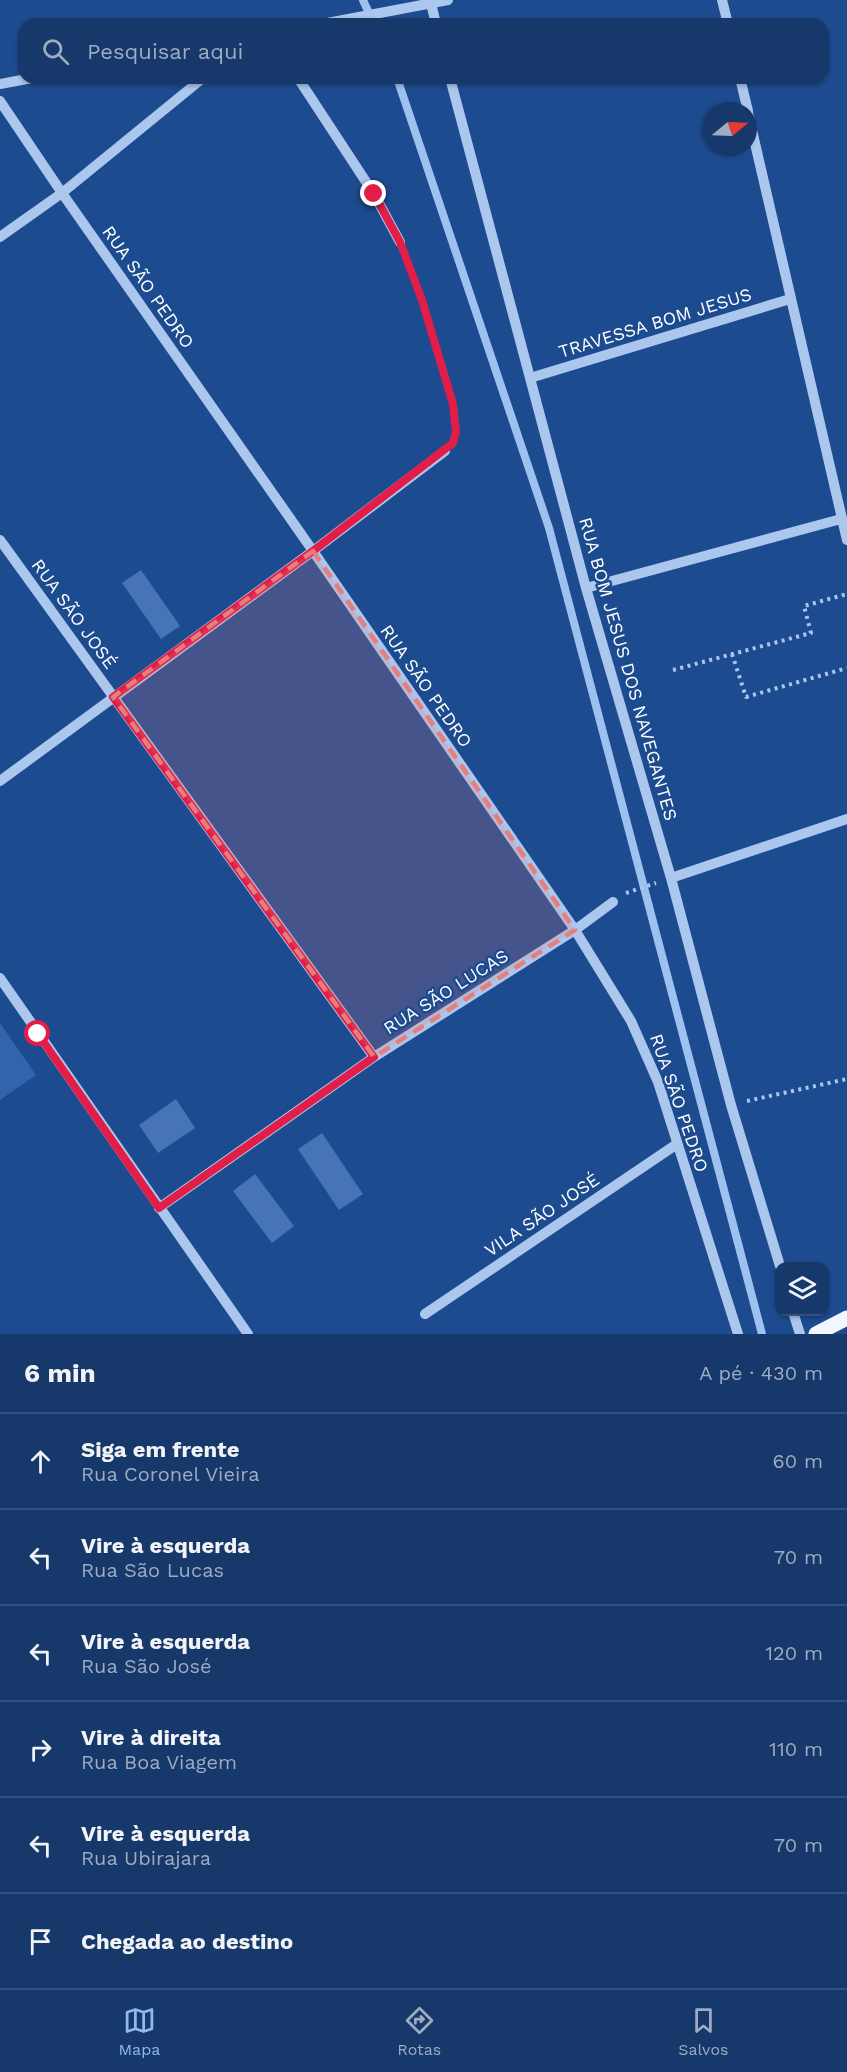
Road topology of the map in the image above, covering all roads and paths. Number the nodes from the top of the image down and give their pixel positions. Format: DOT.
graph roads {
  1 [pos="448,0"];
  2 [pos="722,0"];
  3 [pos="430,3"];
  4 [pos="405,5"];
  5 [pos="348,18"];
  6 [pos="434,18"];
  7 [pos="726,18"];
  8 [pos="18,81"];
  9 [pos="0,84"];
  10 [pos="196,84"];
  11 [pos="302,84"];
  12 [pos="452,84"];
  13 [pos="741,84"];
  14 [pos="0,101"];
  15 [pos="746,102"];
  16 [pos="757,152"];
  17 [pos="62,193"];
  18 [pos="0,237"];
  19 [pos="400,242"];
  20 [pos="790,299"];
  21 [pos="530,378"];
  22 [pos="445,451"];
  23 [pos="841,519"];
  24 [pos="0,540"];
  25 [pos="847,540"];
  26 [pos="313,551"];
  27 [pos="586,588"];
  28 [pos="847,594"];
  29 [pos="732,654"];
  30 [pos="847,668"];
  31 [pos="673,670"];
  32 [pos="113,697"];
  33 [pos="0,781"];
  34 [pos="847,819"];
  35 [pos="671,878"];
  36 [pos="652,884"];
  37 [pos="625,894"];
  38 [pos="613,903"];
  39 [pos="575,930"];
  40 [pos="0,978"];
  41 [pos="374,1057"];
  42 [pos="847,1079"];
  43 [pos="731,1105"];
  44 [pos="677,1144"];
  45 [pos="159,1208"];
  46 [pos="779,1262"];
  47 [pos="425,1314"];
  48 [pos="795,1316"];
  49 [pos="847,1318"];
  50 [pos="248,1334"];
  51 [pos="738,1334"];
  52 [pos="800,1334"];
  53 [pos="818,1334"];
  1 -- 3 [label="street"];
  2 -- 7 [label="street"];
  3 -- 4 [label="street"];
  3 -- 6 [label="street"];
  4 -- 5 [label="street"];
  8 -- 9 [label="street"];
  10 -- 17 [label="street"];
  11 -- 19 [label="street"];
  12 -- 21 [label="street, RUA BOM JESUS DOS NAVEGANTES"];
  13 -- 15 [label="street"];
  14 -- 17 [label="street, RUA SÃO PEDRO"];
  16 -- 20 [label="street"];
  17 -- 18 [label="street"];
  17 -- 26 [label="street, RUA SÃO PEDRO"];
  19 -- 22 [label="path"];
  20 -- 21 [label="street, TRAVESSA BOM JESUS"];
  20 -- 23 [label="street"];
  21 -- 27 [label="street, RUA BOM JESUS DOS NAVEGANTES"];
  22 -- 26 [label="street"];
  23 -- 25 [label="street"];
  23 -- 27 [label="street"];
  24 -- 32 [label="street, RUA SÃO JOSÉ"];
  26 -- 32 [label="street"];
  26 -- 39 [label="street, RUA SÃO PEDRO"];
  27 -- 35 [label="street, RUA BOM JESUS DOS NAVEGANTES"];
  28 -- 29 [label="path"];
  29 -- 30 [label="path"];
  29 -- 31 [label="path"];
  32 -- 33 [label="street"];
  32 -- 41 [label="street, RUA SÃO JOSÉ"];
  34 -- 35 [label="street"];
  35 -- 43 [label="street, RUA BOM JESUS DOS NAVEGANTES"];
  36 -- 37 [label="path"];
  38 -- 39 [label="street, RUA SÃO LUCAS"];
  39 -- 41 [label="street, RUA SÃO LUCAS"];
  39 -- 44 [label="street, RUA SÃO PEDRO"];
  40 -- 45 [label="street"];
  41 -- 45 [label="street, RUA SÃO LUCAS"];
  42 -- 43 [label="path"];
  43 -- 46 [label="street, RUA BOM JESUS DOS NAVEGANTES"];
  44 -- 47 [label="street, VILA SÃO JOSÉ"];
  44 -- 51 [label="street, RUA SÃO PEDRO"];
  45 -- 50 [label="street"];
  48 -- 52 [label="street"];
  49 -- 53 [label="main road"];
}
